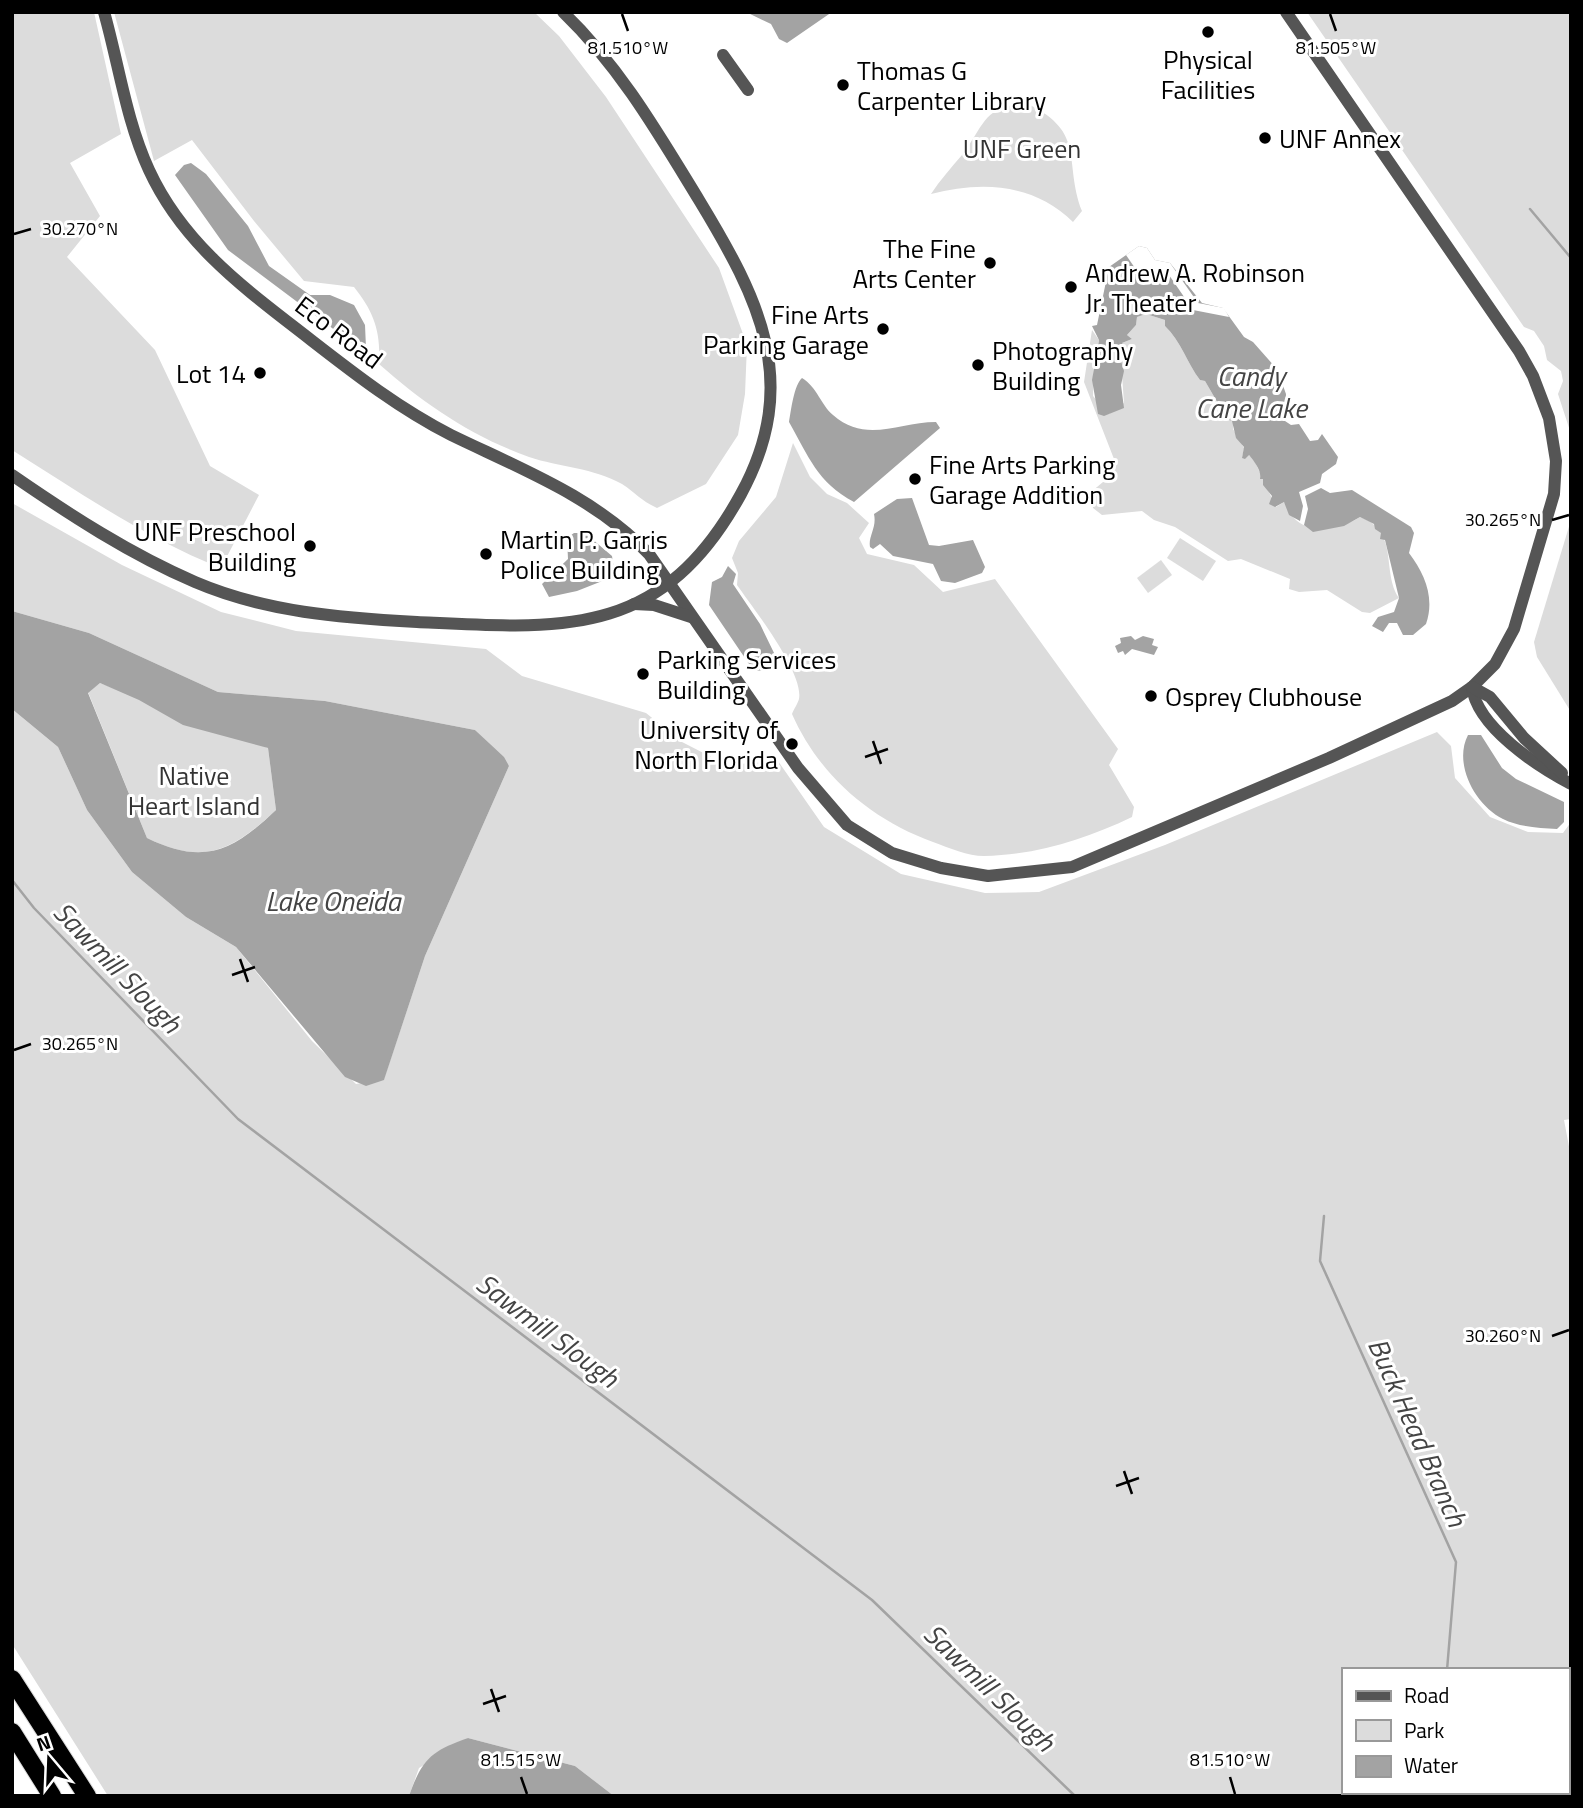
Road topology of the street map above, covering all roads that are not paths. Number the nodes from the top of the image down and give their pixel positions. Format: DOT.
graph roads {
  1 [pos="104,12"];
  2 [pos="563,12"];
  3 [pos="1286,12"];
  4 [pos="723,55"];
  5 [pos="748,90"];
  6 [pos="12,475"];
  7 [pos="12,483"];
  8 [pos="61,509"];
  9 [pos="668,583"];
  10 [pos="634,604"];
  11 [pos="692,618"];
  12 [pos="1472,687"];
  13 [pos="1571,783"];
  14 [pos="12,1679"];
  15 [pos="12,1732"];
  16 [pos="12,1755"];
  17 [pos="38,1796"];
  18 [pos="52,1796"];
  19 [pos="86,1796"];
  1 -- 9 [label="street, Eco Road"];
  2 -- 9 [label="street"];
  3 -- 12 [label="street, Eco Road"];
  4 -- 5 [label="street"];
  6 -- 8 [label="street"];
  7 -- 8 [label="street"];
  8 -- 10 [label="street"];
  9 -- 10 [label="street"];
  9 -- 11 [label="street, Eco Road"];
  10 -- 11 [label="street"];
  11 -- 12 [label="street, Eco Road"];
  12 -- 13 [label="street"];
  14 -- 19 [label="highway"];
  15 -- 18 [label="highway"];
  16 -- 17 [label="highway"];
}
